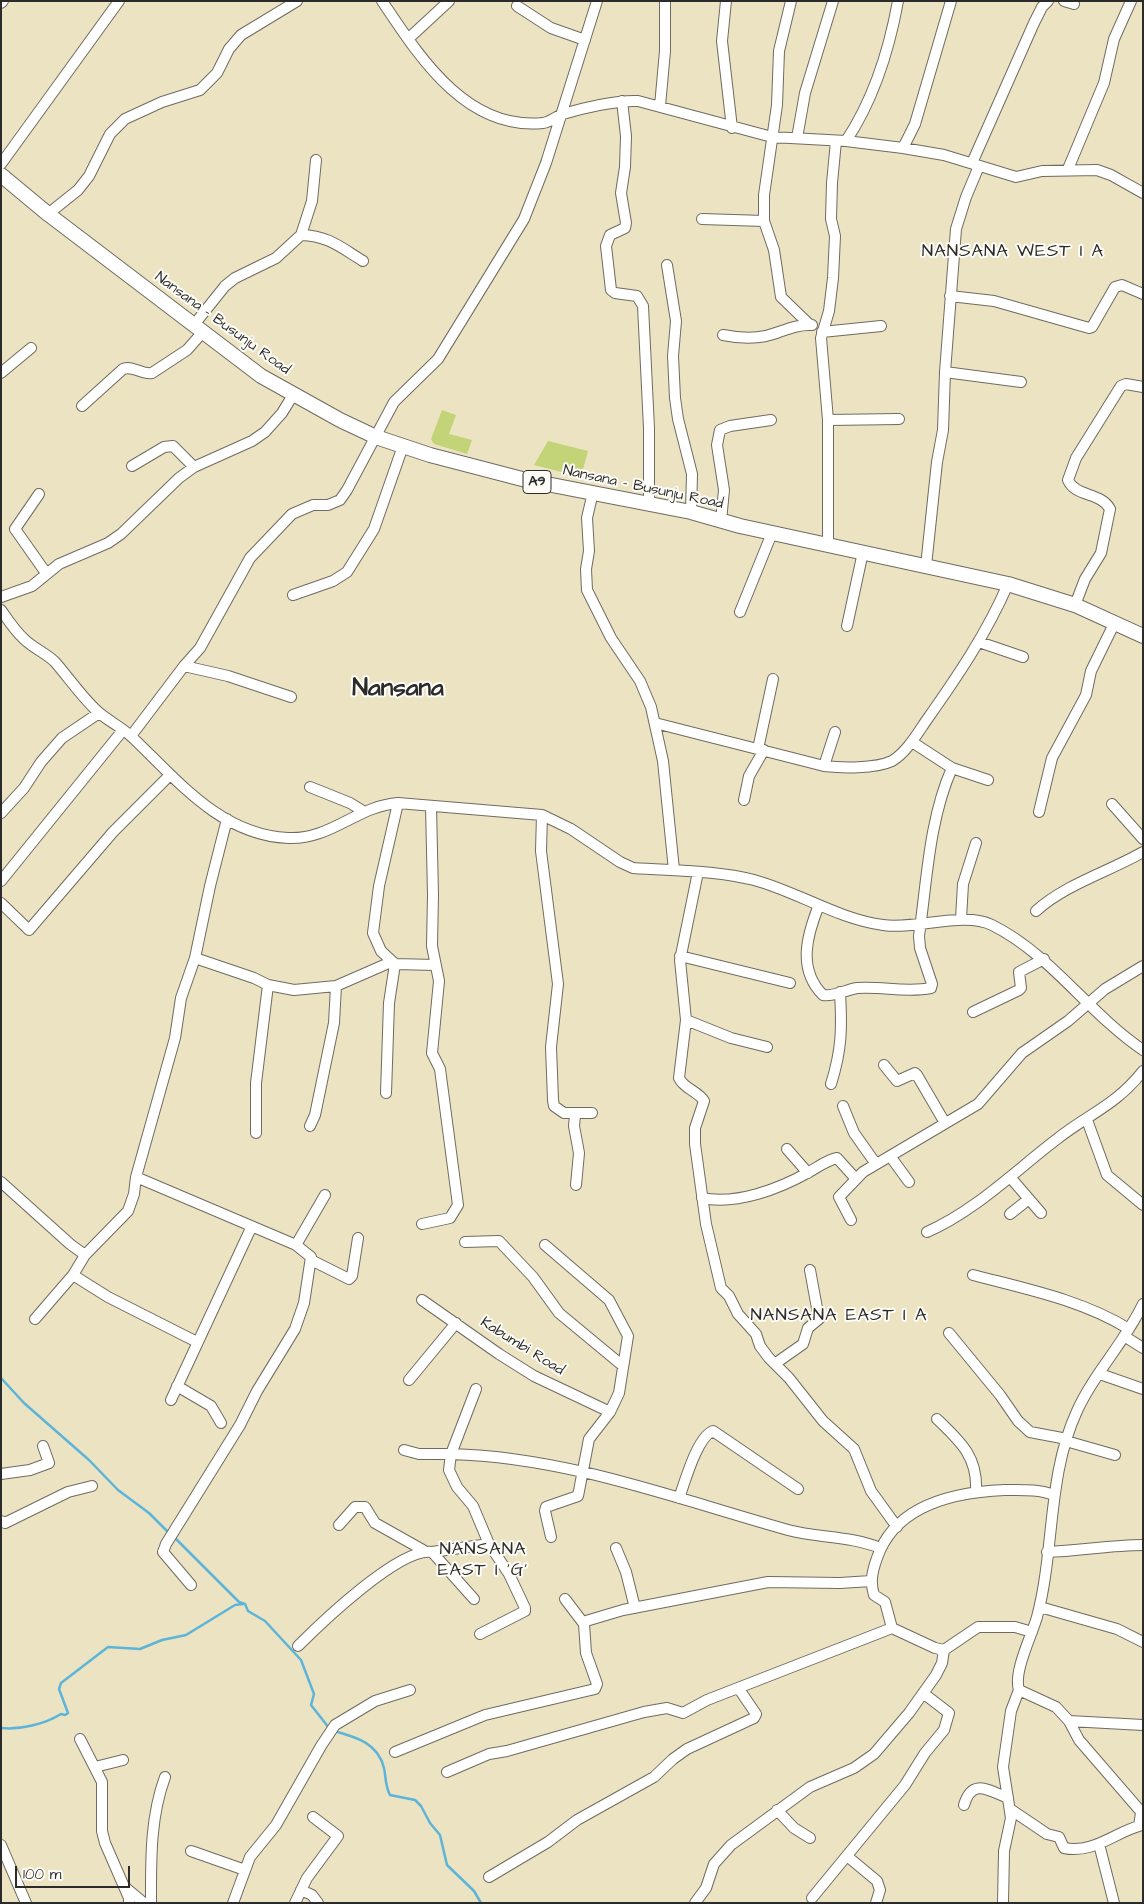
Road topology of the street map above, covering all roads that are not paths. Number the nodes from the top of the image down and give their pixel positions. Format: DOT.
graph roads {
  1 [pos="119,1"];
  2 [pos="382,1"];
  3 [pos="449,1"];
  4 [pos="597,1"];
  5 [pos="665,1"];
  6 [pos="726,1"];
  7 [pos="791,1"];
  8 [pos="833,1"];
  9 [pos="898,1"];
  10 [pos="951,1"];
  11 [pos="1048,1"];
  12 [pos="1130,1"];
  13 [pos="290,3"];
  14 [pos="518,6"];
  15 [pos="408,39"];
  16 [pos="585,40"];
  17 [pos="622,101"];
  18 [pos="660,106"];
  19 [pos="561,114"];
  20 [pos="732,128"];
  21 [pos="772,137"];
  22 [pos="797,138"];
  23 [pos="841,141"];
  24 [pos="903,148"];
  25 [pos="316,160"];
  26 [pos="1,164"];
  27 [pos="976,165"];
  28 [pos="1068,169"];
  29 [pos="1,175"];
  30 [pos="1143,193"];
  31 [pos="48,214"];
  32 [pos="702,219"];
  33 [pos="764,221"];
  34 [pos="301,235"];
  35 [pos="363,261"];
  36 [pos="667,265"];
  37 [pos="1143,294"];
  38 [pos="950,296"];
  39 [pos="809,324"];
  40 [pos="881,326"];
  41 [pos="198,329"];
  42 [pos="822,329"];
  43 [pos="723,335"];
  44 [pos="31,348"];
  45 [pos="945,372"];
  46 [pos="1,373"];
  47 [pos="1021,382"];
  48 [pos="1143,387"];
  49 [pos="293,395"];
  50 [pos="82,406"];
  51 [pos="899,419"];
  52 [pos="771,420"];
  53 [pos="828,420"];
  54 [pos="376,437"];
  55 [pos="403,446"];
  56 [pos="132,466"];
  57 [pos="194,467"];
  58 [pos="593,492"];
  59 [pos="39,494"];
  60 [pos="649,504"];
  61 [pos="690,512"];
  62 [pos="721,521"];
  63 [pos="772,533"];
  64 [pos="828,545"];
  65 [pos="863,552"];
  66 [pos="926,566"];
  67 [pos="46,573"];
  68 [pos="1008,584"];
  69 [pos="292,595"];
  70 [pos="1,597"];
  71 [pos="1075,605"];
  72 [pos="1,610"];
  73 [pos="740,612"];
  74 [pos="1115,622"];
  75 [pos="847,626"];
  76 [pos="1143,636"];
  77 [pos="979,642"];
  78 [pos="1023,657"];
  79 [pos="184,666"];
  80 [pos="773,679"];
  81 [pos="291,697"];
  82 [pos="99,713"];
  83 [pos="654,723"];
  84 [pos="835,732"];
  85 [pos="127,733"];
  86 [pos="912,742"];
  87 [pos="761,750"];
  88 [pos="824,766"];
  89 [pos="952,768"];
  90 [pos="170,775"];
  91 [pos="988,780"];
  92 [pos="310,787"];
  93 [pos="744,800"];
  94 [pos="398,803"];
  95 [pos="1112,804"];
  96 [pos="431,806"];
  97 [pos="363,811"];
  98 [pos="1039,812"];
  99 [pos="1,813"];
  100 [pos="542,815"];
  101 [pos="227,819"];
  102 [pos="1143,839"];
  103 [pos="976,843"];
  104 [pos="1143,852"];
  105 [pos="674,870"];
  106 [pos="698,872"];
  107 [pos="1,881"];
  108 [pos="1,903"];
  109 [pos="818,905"];
  110 [pos="1036,911"];
  111 [pos="961,919"];
  112 [pos="920,925"];
  113 [pos="680,956"];
  114 [pos="195,958"];
  115 [pos="1044,960"];
  116 [pos="393,963"];
  117 [pos="435,966"];
  118 [pos="1143,966"];
  119 [pos="790,983"];
  120 [pos="268,985"];
  121 [pos="336,986"];
  122 [pos="840,992"];
  123 [pos="1088,1004"];
  124 [pos="973,1012"];
  125 [pos="686,1020"];
  126 [pos="768,1047"];
  127 [pos="1143,1050"];
  128 [pos="884,1065"];
  129 [pos="1143,1071"];
  130 [pos="831,1084"];
  131 [pos="386,1092"];
  132 [pos="843,1106"];
  133 [pos="592,1113"];
  134 [pos="575,1115"];
  135 [pos="1087,1120"];
  136 [pos="945,1123"];
  137 [pos="310,1126"];
  138 [pos="256,1133"];
  139 [pos="787,1149"];
  140 [pos="890,1156"];
  141 [pos="876,1164"];
  142 [pos="808,1173"];
  143 [pos="136,1177"];
  144 [pos="1010,1177"];
  145 [pos="856,1179"];
  146 [pos="1,1182"];
  147 [pos="909,1182"];
  148 [pos="576,1184"];
  149 [pos="325,1195"];
  150 [pos="702,1198"];
  151 [pos="1029,1199"];
  152 [pos="1143,1205"];
  153 [pos="1041,1213"];
  154 [pos="1010,1214"];
  155 [pos="851,1220"];
  156 [pos="422,1224"];
  157 [pos="251,1228"];
  158 [pos="927,1232"];
  159 [pos="358,1238"];
  160 [pos="465,1242"];
  161 [pos="296,1245"];
  162 [pos="545,1245"];
  163 [pos="85,1255"];
  164 [pos="311,1260"];
  165 [pos="810,1270"];
  166 [pos="73,1275"];
  167 [pos="974,1275"];
  168 [pos="422,1300"];
  169 [pos="1143,1304"];
  170 [pos="35,1319"];
  171 [pos="456,1323"];
  172 [pos="949,1333"];
  173 [pos="1126,1333"];
  174 [pos="198,1342"];
  175 [pos="1143,1348"];
  176 [pos="776,1363"];
  177 [pos="623,1366"];
  178 [pos="1100,1374"];
  179 [pos="409,1380"];
  180 [pos="177,1386"];
  181 [pos="476,1389"];
  182 [pos="1143,1389"];
  183 [pos="170,1400"];
  184 [pos="610,1412"];
  185 [pos="936,1419"];
  186 [pos="221,1422"];
  187 [pos="1066,1440"];
  188 [pos="43,1446"];
  189 [pos="404,1450"];
  190 [pos="451,1454"];
  191 [pos="1115,1455"];
  192 [pos="583,1473"];
  193 [pos="1,1474"];
  194 [pos="92,1486"];
  195 [pos="798,1489"];
  196 [pos="976,1492"];
  197 [pos="1054,1495"];
  198 [pos="679,1498"];
  199 [pos="1,1521"];
  200 [pos="339,1525"];
  201 [pos="897,1527"];
  202 [pos="551,1537"];
  203 [pos="489,1544"];
  204 [pos="1143,1545"];
  205 [pos="616,1548"];
  206 [pos="880,1548"];
  207 [pos="427,1551"];
  208 [pos="1047,1552"];
  209 [pos="871,1581"];
  210 [pos="191,1585"];
  211 [pos="474,1599"];
  212 [pos="565,1599"];
  213 [pos="635,1608"];
  214 [pos="1040,1608"];
  215 [pos="584,1624"];
  216 [pos="892,1628"];
  217 [pos="1032,1632"];
  218 [pos="480,1634"];
  219 [pos="1143,1642"];
  220 [pos="298,1646"];
  221 [pos="944,1650"];
  222 [pos="739,1689"];
  223 [pos="410,1690"];
  224 [pos="1019,1690"];
  225 [pos="923,1693"];
  226 [pos="1069,1721"];
  227 [pos="1143,1725"];
  228 [pos="80,1739"];
  229 [pos="395,1752"];
  230 [pos="123,1760"];
  231 [pos="95,1767"];
  232 [pos="447,1772"];
  233 [pos="164,1777"];
  234 [pos="1008,1798"];
  235 [pos="964,1805"];
  236 [pos="777,1810"];
  237 [pos="1010,1810"];
  238 [pos="1142,1813"];
  239 [pos="313,1817"];
  240 [pos="810,1838"];
  241 [pos="1099,1844"];
  242 [pos="1,1845"];
  243 [pos="191,1851"];
  244 [pos="847,1856"];
  245 [pos="245,1870"];
  246 [pos="490,1877"];
  247 [pos="123,1885"];
  248 [pos="301,1890"];
  249 [pos="812,1898"];
  250 [pos="26,1903"];
  251 [pos="129,1903"];
  252 [pos="144,1903"];
  253 [pos="151,1903"];
  254 [pos="233,1903"];
  255 [pos="295,1903"];
  256 [pos="318,1903"];
  257 [pos="695,1903"];
  258 [pos="876,1903"];
  259 [pos="1003,1903"];
  260 [pos="1114,1903"];
  1 -- 26 [label="street"];
  2 -- 15 [label="street"];
  3 -- 15 [label="street"];
  4 -- 16 [label="street"];
  5 -- 18 [label="street"];
  6 -- 20 [label="street"];
  7 -- 21 [label="street"];
  8 -- 22 [label="street"];
  9 -- 23 [label="street"];
  10 -- 24 [label="street"];
  11 -- 27 [label="street"];
  12 -- 28 [label="street"];
  13 -- 31 [label="street"];
  14 -- 16 [label="street"];
  15 -- 19 [label="street"];
  16 -- 19 [label="street"];
  17 -- 18 [label="street"];
  17 -- 19 [label="street"];
  17 -- 60 [label="street"];
  18 -- 20 [label="street"];
  19 -- 54 [label="street"];
  20 -- 21 [label="street"];
  21 -- 22 [label="street"];
  21 -- 33 [label="street"];
  22 -- 23 [label="street"];
  23 -- 24 [label="street"];
  23 -- 42 [label="street"];
  24 -- 27 [label="street"];
  25 -- 34 [label="street"];
  27 -- 28 [label="street"];
  27 -- 38 [label="street"];
  28 -- 30 [label="street"];
  29 -- 31 [label="main road, Nansana - Busunju Road / A9"];
  31 -- 41 [label="main road, Nansana - Busunju Road / A9"];
  32 -- 33 [label="street"];
  33 -- 39 [label="street"];
  34 -- 35 [label="street"];
  34 -- 41 [label="street"];
  36 -- 61 [label="street"];
  37 -- 38 [label="street"];
  38 -- 45 [label="street"];
  39 -- 42 [label="street"];
  39 -- 43 [label="street"];
  40 -- 42 [label="street"];
  41 -- 49 [label="main road, Nansana - Busunju Road / A9"];
  41 -- 50 [label="street"];
  42 -- 53 [label="street"];
  44 -- 46 [label="street"];
  45 -- 47 [label="street"];
  45 -- 66 [label="street"];
  48 -- 71 [label="street"];
  49 -- 54 [label="main road, Nansana - Busunju Road / A9"];
  49 -- 57 [label="street"];
  51 -- 53 [label="street"];
  52 -- 62 [label="street"];
  53 -- 64 [label="street"];
  54 -- 55 [label="main road, Nansana - Busunju Road / A9"];
  54 -- 79 [label="street"];
  55 -- 58 [label="main road, Nansana - Busunju Road / A9"];
  55 -- 69 [label="street"];
  56 -- 57 [label="street"];
  57 -- 67 [label="street"];
  58 -- 60 [label="main road, Nansana - Busunju Road / A9"];
  58 -- 83 [label="street"];
  59 -- 67 [label="street"];
  60 -- 61 [label="main road, Nansana - Busunju Road / A9"];
  61 -- 62 [label="main road, Nansana - Busunju Road / A9"];
  62 -- 63 [label="main road, Nansana - Busunju Road / A9"];
  63 -- 64 [label="main road, Nansana - Busunju Road / A9"];
  63 -- 73 [label="street"];
  64 -- 65 [label="main road, Nansana - Busunju Road / A9"];
  65 -- 66 [label="main road, Nansana - Busunju Road / A9"];
  65 -- 75 [label="street"];
  66 -- 68 [label="main road, Nansana - Busunju Road / A9"];
  67 -- 70 [label="street"];
  68 -- 71 [label="main road, Nansana - Busunju Road / A9"];
  68 -- 77 [label="street"];
  71 -- 74 [label="main road, Nansana - Busunju Road / A9"];
  72 -- 82 [label="street"];
  74 -- 76 [label="main road, Nansana - Busunju Road / A9"];
  74 -- 98 [label="street"];
  77 -- 78 [label="street"];
  77 -- 86 [label="street"];
  79 -- 81 [label="street"];
  79 -- 85 [label="street"];
  80 -- 87 [label="street"];
  82 -- 85 [label="street"];
  82 -- 99 [label="street"];
  83 -- 87 [label="street"];
  83 -- 105 [label="street"];
  84 -- 88 [label="street"];
  85 -- 90 [label="street"];
  85 -- 107 [label="street"];
  86 -- 88 [label="street"];
  86 -- 89 [label="street"];
  87 -- 88 [label="street"];
  87 -- 93 [label="street"];
  89 -- 91 [label="street"];
  89 -- 112 [label="street"];
  90 -- 101 [label="street"];
  90 -- 108 [label="street"];
  92 -- 97 [label="street"];
  94 -- 96 [label="street"];
  94 -- 97 [label="street"];
  94 -- 116 [label="street"];
  95 -- 102 [label="street"];
  96 -- 100 [label="street"];
  96 -- 117 [label="street"];
  97 -- 101 [label="street"];
  100 -- 105 [label="street"];
  100 -- 134 [label="street"];
  101 -- 114 [label="street"];
  103 -- 111 [label="street"];
  104 -- 110 [label="street"];
  105 -- 106 [label="street"];
  106 -- 109 [label="street"];
  106 -- 113 [label="street"];
  109 -- 112 [label="street"];
  109 -- 122 [label="street"];
  111 -- 112 [label="street"];
  111 -- 115 [label="street"];
  112 -- 122 [label="street"];
  113 -- 119 [label="street"];
  113 -- 125 [label="street"];
  114 -- 120 [label="street"];
  114 -- 143 [label="street"];
  115 -- 123 [label="street"];
  115 -- 124 [label="street"];
  116 -- 117 [label="street"];
  116 -- 121 [label="street"];
  116 -- 131 [label="street"];
  117 -- 156 [label="street"];
  118 -- 123 [label="street"];
  120 -- 121 [label="street"];
  120 -- 138 [label="street"];
  121 -- 137 [label="street"];
  122 -- 130 [label="street"];
  123 -- 127 [label="street"];
  123 -- 136 [label="street"];
  125 -- 126 [label="street"];
  125 -- 150 [label="street"];
  128 -- 136 [label="street"];
  129 -- 135 [label="street"];
  132 -- 141 [label="street"];
  133 -- 134 [label="street"];
  134 -- 148 [label="street"];
  135 -- 144 [label="street"];
  135 -- 152 [label="street"];
  136 -- 140 [label="street"];
  139 -- 142 [label="street"];
  140 -- 141 [label="street"];
  140 -- 147 [label="street"];
  141 -- 145 [label="street"];
  142 -- 145 [label="street"];
  142 -- 150 [label="street"];
  143 -- 157 [label="street"];
  143 -- 163 [label="street"];
  144 -- 151 [label="street"];
  144 -- 158 [label="street"];
  145 -- 155 [label="street"];
  146 -- 163 [label="street"];
  149 -- 161 [label="street"];
  150 -- 176 [label="street"];
  151 -- 153 [label="street"];
  151 -- 154 [label="street"];
  157 -- 161 [label="street"];
  157 -- 174 [label="street"];
  159 -- 164 [label="street"];
  160 -- 177 [label="street"];
  161 -- 164 [label="street"];
  162 -- 177 [label="street"];
  163 -- 166 [label="street"];
  164 -- 210 [label="street"];
  165 -- 176 [label="street"];
  166 -- 170 [label="street"];
  166 -- 174 [label="street"];
  167 -- 173 [label="street"];
  168 -- 171 [label="street, Kabumbi Road"];
  169 -- 173 [label="street"];
  171 -- 179 [label="street"];
  171 -- 184 [label="street, Kabumbi Road"];
  172 -- 187 [label="street"];
  173 -- 175 [label="street"];
  173 -- 178 [label="street"];
  174 -- 180 [label="street"];
  176 -- 201 [label="street"];
  177 -- 184 [label="street"];
  178 -- 182 [label="street"];
  178 -- 187 [label="street"];
  180 -- 183 [label="street"];
  180 -- 186 [label="street"];
  181 -- 190 [label="street"];
  184 -- 192 [label="street"];
  185 -- 196 [label="street"];
  187 -- 191 [label="street"];
  187 -- 197 [label="street"];
  188 -- 193 [label="street"];
  189 -- 190 [label="street"];
  190 -- 192 [label="street"];
  190 -- 203 [label="street"];
  192 -- 198 [label="street"];
  192 -- 202 [label="street"];
  194 -- 199 [label="street"];
  195 -- 198 [label="street"];
  196 -- 197 [label="street"];
  196 -- 201 [label="street"];
  197 -- 208 [label="street"];
  198 -- 206 [label="street"];
  200 -- 207 [label="street"];
  201 -- 206 [label="street"];
  203 -- 207 [label="street"];
  203 -- 218 [label="street"];
  204 -- 208 [label="street"];
  205 -- 213 [label="street"];
  206 -- 209 [label="street"];
  207 -- 211 [label="street"];
  207 -- 220 [label="street"];
  208 -- 214 [label="street"];
  209 -- 213 [label="street"];
  209 -- 216 [label="street"];
  212 -- 215 [label="street"];
  213 -- 215 [label="street"];
  214 -- 217 [label="street"];
  214 -- 219 [label="street"];
  215 -- 229 [label="street"];
  216 -- 221 [label="street"];
  216 -- 222 [label="street"];
  217 -- 221 [label="street"];
  217 -- 224 [label="street"];
  221 -- 225 [label="street"];
  222 -- 232 [label="street"];
  222 -- 246 [label="street"];
  223 -- 245 [label="street"];
  224 -- 226 [label="street"];
  224 -- 234 [label="street"];
  225 -- 236 [label="street"];
  225 -- 244 [label="street"];
  226 -- 227 [label="street"];
  226 -- 238 [label="street"];
  228 -- 231 [label="street"];
  230 -- 231 [label="street"];
  231 -- 247 [label="street"];
  233 -- 253 [label="street"];
  234 -- 235 [label="street"];
  234 -- 237 [label="street"];
  236 -- 240 [label="street"];
  236 -- 257 [label="street"];
  237 -- 241 [label="street"];
  237 -- 259 [label="street"];
  238 -- 241 [label="street"];
  239 -- 248 [label="street"];
  241 -- 260 [label="street"];
  242 -- 250 [label="street"];
  243 -- 245 [label="street"];
  244 -- 249 [label="street"];
  244 -- 258 [label="street"];
  245 -- 254 [label="street"];
  247 -- 251 [label="street"];
  247 -- 252 [label="street"];
  248 -- 255 [label="street"];
  248 -- 256 [label="street"];
}
